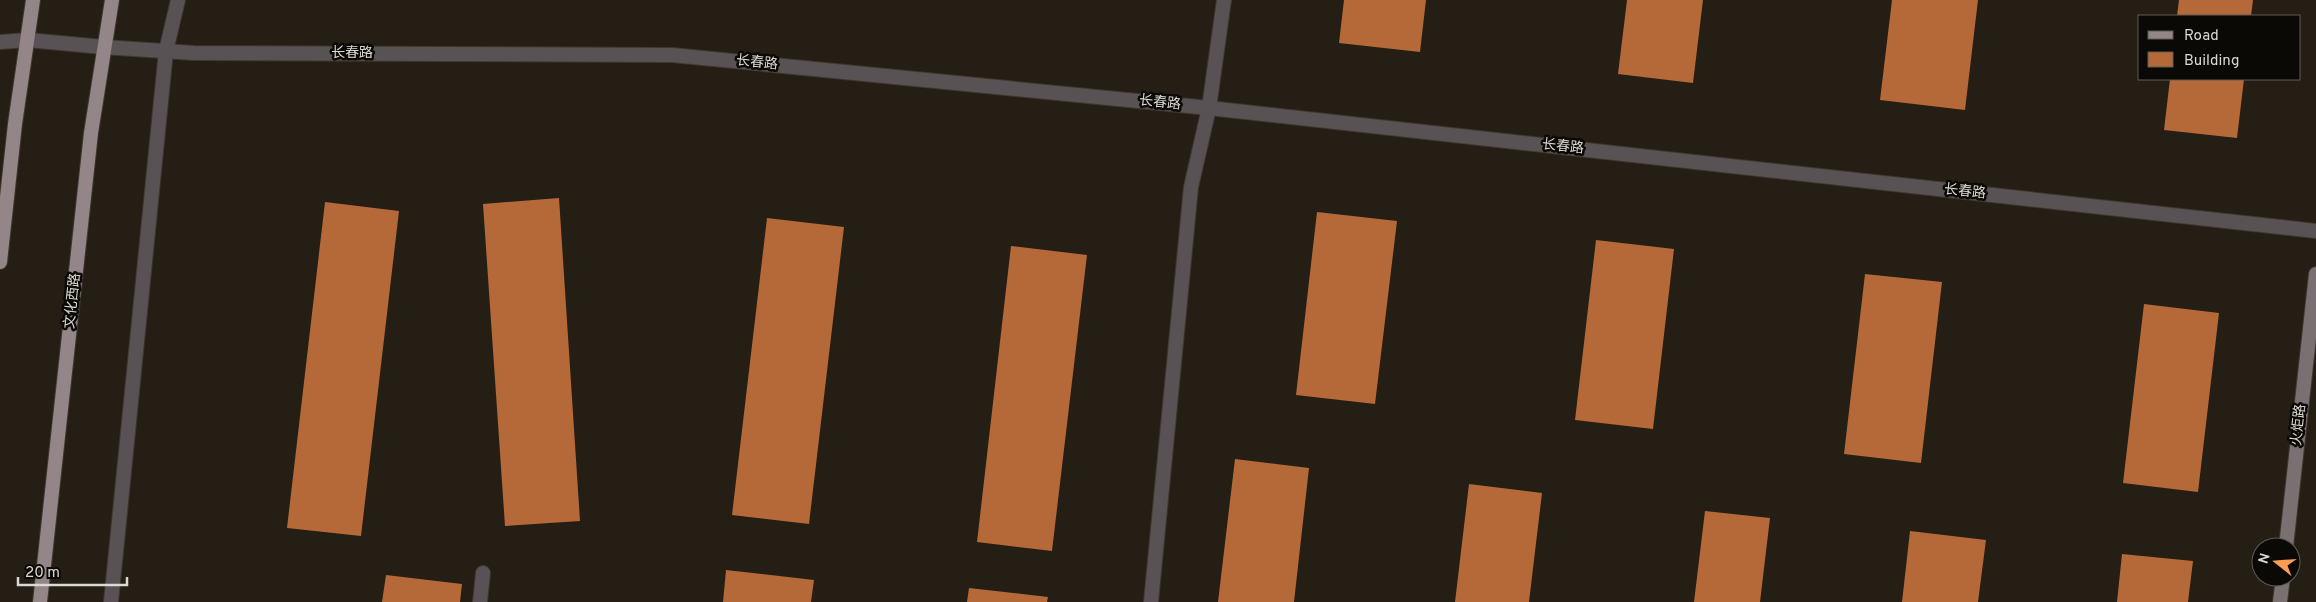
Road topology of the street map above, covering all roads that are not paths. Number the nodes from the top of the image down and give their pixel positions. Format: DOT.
graph roads {
  1 [pos="33,0"];
  2 [pos="112,0"];
  3 [pos="178,0"];
  4 [pos="1224,0"];
  5 [pos="28,40"];
  6 [pos="0,42"];
  7 [pos="103,48"];
  8 [pos="166,51"];
  9 [pos="1209,108"];
  10 [pos="2316,231"];
  11 [pos="0,262"];
  12 [pos="2316,274"];
  13 [pos="2287,537"];
  14 [pos="483,573"];
  15 [pos="2282,587"];
  16 [pos="40,602"];
  17 [pos="112,602"];
  18 [pos="480,602"];
  19 [pos="1151,602"];
  20 [pos="2280,602"];
  1 -- 5 [label="main road"];
  2 -- 7 [label="main road, 文化西路"];
  3 -- 8 [label="street"];
  4 -- 9 [label="street"];
  5 -- 6 [label="street, 长春路"];
  5 -- 7 [label="street, 长春路"];
  5 -- 11 [label="main road"];
  7 -- 8 [label="street, 长春路"];
  7 -- 16 [label="main road, 文化西路"];
  8 -- 9 [label="street, 长春路"];
  8 -- 17 [label="street"];
  9 -- 10 [label="street, 长春路"];
  9 -- 19 [label="street"];
  12 -- 13 [label="main road, 火炬路"];
  14 -- 18 [label="street"];
  15 -- 20 [label="main road"];
}
